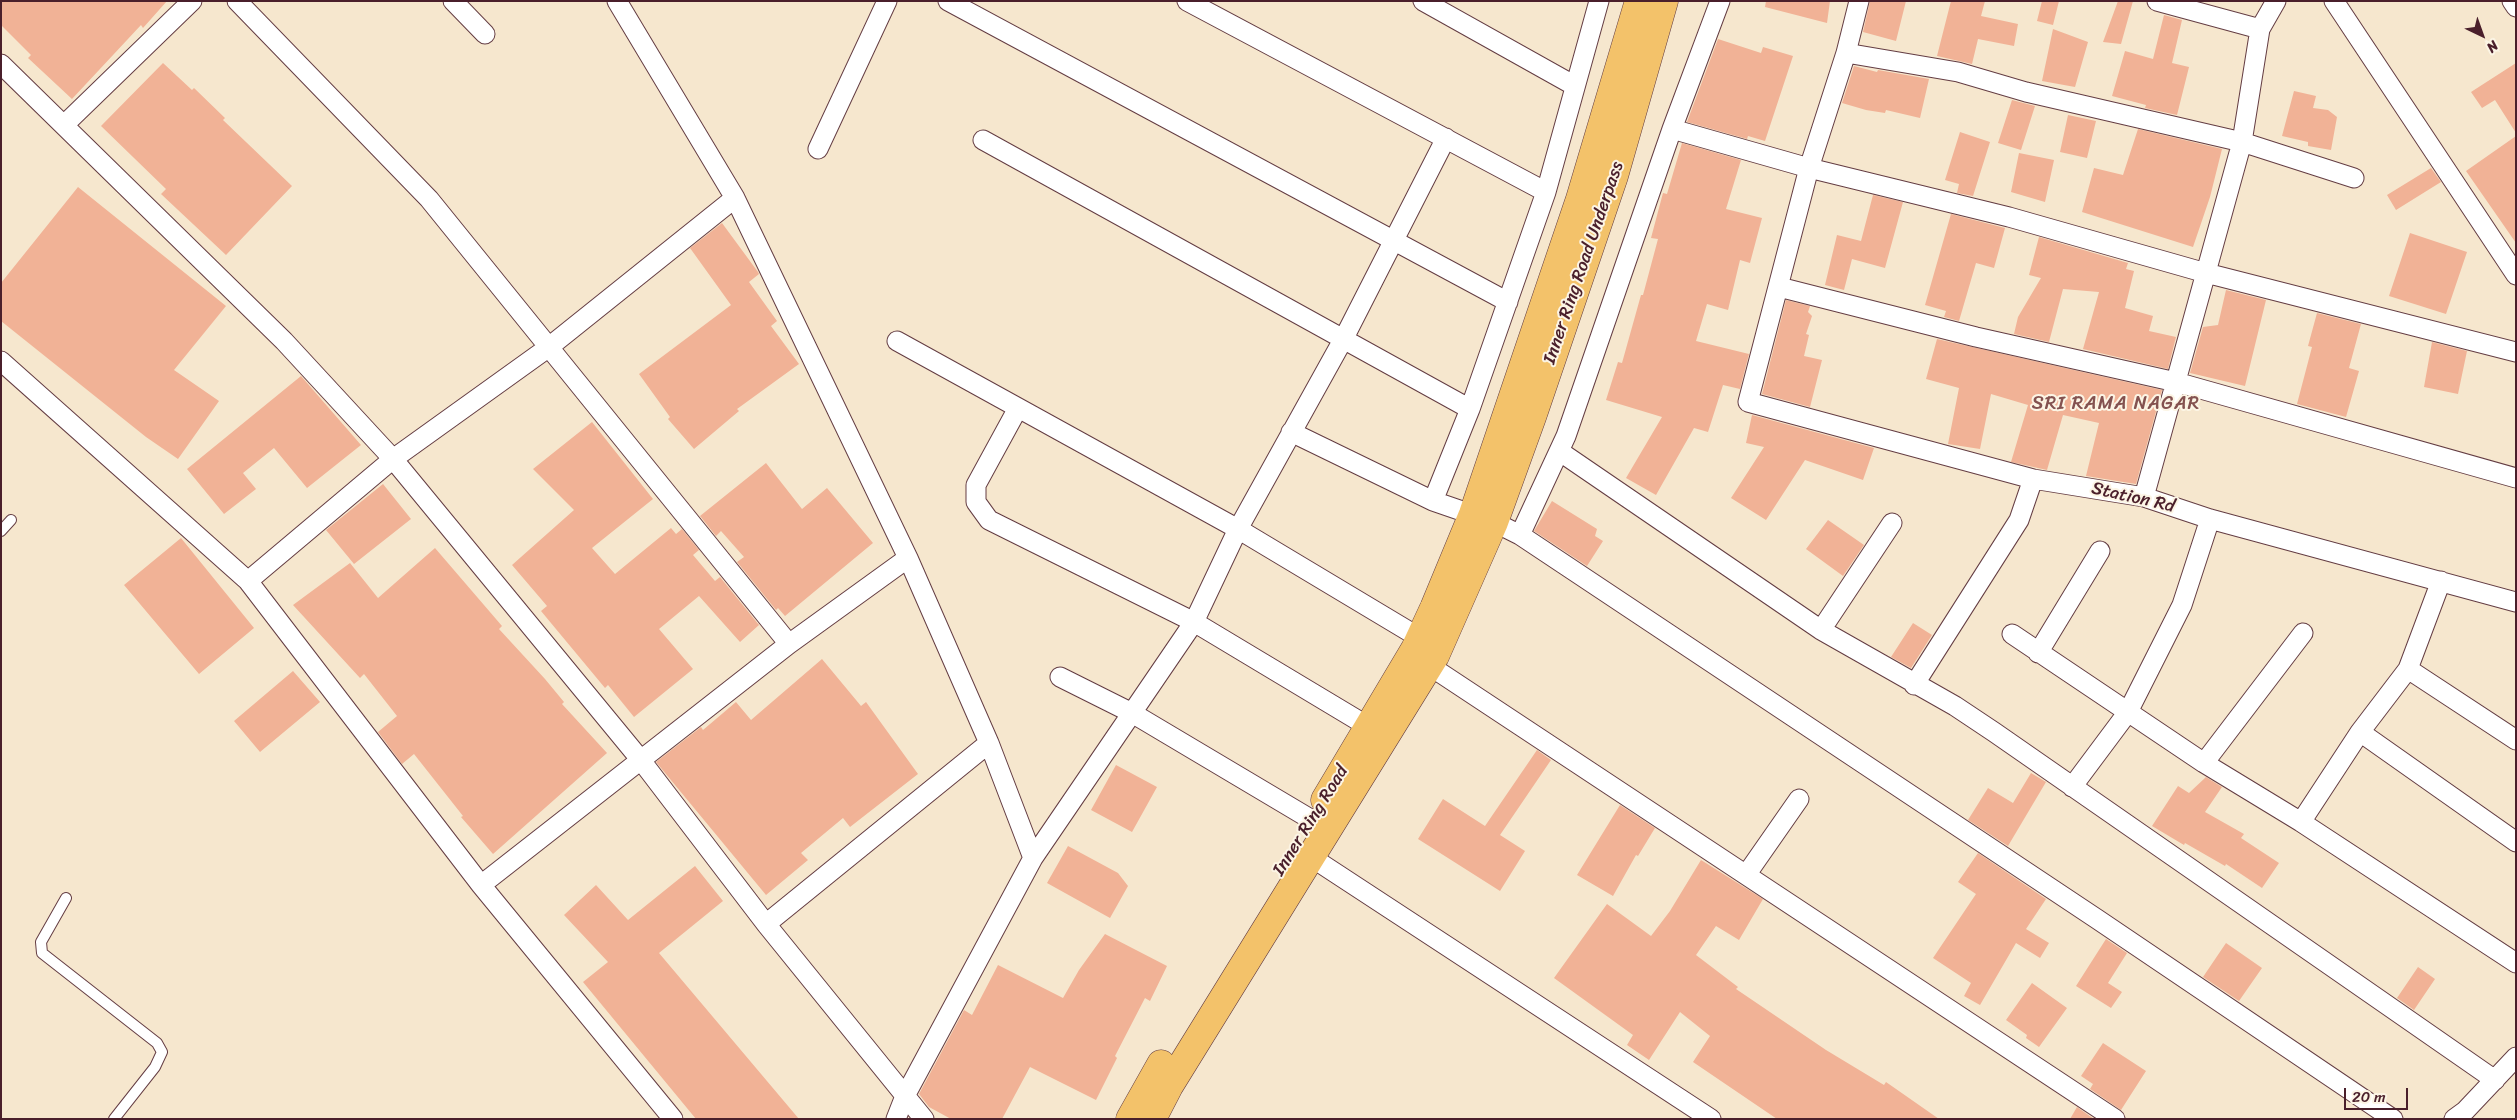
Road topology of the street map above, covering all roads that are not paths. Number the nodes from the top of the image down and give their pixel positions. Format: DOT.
graph roads {
  1 [pos="192,1"];
  2 [pos="237,1"];
  3 [pos="453,1"];
  4 [pos="617,1"];
  5 [pos="887,1"];
  6 [pos="948,1"];
  7 [pos="1187,1"];
  8 [pos="1423,1"];
  9 [pos="1599,1"];
  10 [pos="1638,1"];
  11 [pos="1664,1"];
  12 [pos="1720,1"];
  13 [pos="1859,1"];
  14 [pos="2157,1"];
  15 [pos="2276,1"];
  16 [pos="2334,1"];
  17 [pos="2512,1"];
  18 [pos="2516,7"];
  19 [pos="2260,29"];
  20 [pos="484,34"];
  21 [pos="1846,53"];
  22 [pos="1,64"];
  23 [pos="1575,86"];
  24 [pos="64,125"];
  25 [pos="1672,129"];
  26 [pos="1446,138"];
  27 [pos="983,140"];
  28 [pos="2242,142"];
  29 [pos="818,149"];
  30 [pos="1809,168"];
  31 [pos="2354,178"];
  32 [pos="1546,192"];
  33 [pos="735,198"];
  34 [pos="1396,240"];
  35 [pos="2206,273"];
  36 [pos="2516,275"];
  37 [pos="1779,287"];
  38 [pos="1508,302"];
  39 [pos="1344,338"];
  40 [pos="898,341"];
  41 [pos="549,347"];
  42 [pos="2516,352"];
  43 [pos="1,361"];
  44 [pos="2176,382"];
  45 [pos="1018,408"];
  46 [pos="1470,408"];
  47 [pos="1291,432"];
  48 [pos="1559,451"];
  49 [pos="393,459"];
  50 [pos="2516,478"];
  51 [pos="2033,479"];
  52 [pos="2144,497"];
  53 [pos="1433,501"];
  54 [pos="1484,518"];
  55 [pos="2210,519"];
  56 [pos="11,520"];
  57 [pos="1892,522"];
  58 [pos="1238,529"];
  59 [pos="1,531"];
  60 [pos="1520,535"];
  61 [pos="2100,551"];
  62 [pos="908,558"];
  63 [pos="248,581"];
  64 [pos="2441,581"];
  65 [pos="2516,602"];
  66 [pos="1194,622"];
  67 [pos="1822,630"];
  68 [pos="2303,633"];
  69 [pos="2012,634"];
  70 [pos="1420,638"];
  71 [pos="789,644"];
  72 [pos="2038,653"];
  73 [pos="1430,666"];
  74 [pos="2408,669"];
  75 [pos="1060,678"];
  76 [pos="1914,685"];
  77 [pos="2128,712"];
  78 [pos="1132,713"];
  79 [pos="1370,726"];
  80 [pos="2360,732"];
  81 [pos="2516,740"];
  82 [pos="989,743"];
  83 [pos="640,760"];
  84 [pos="2204,763"];
  85 [pos="2072,787"];
  86 [pos="1799,798"];
  87 [pos="1312,820"];
  88 [pos="2301,822"];
  89 [pos="2516,842"];
  90 [pos="1311,857"];
  91 [pos="1033,858"];
  92 [pos="1746,875"];
  93 [pos="481,886"];
  94 [pos="66,898"];
  95 [pos="766,924"];
  96 [pos="2516,964"];
  97 [pos="2516,1057"];
  98 [pos="2495,1080"];
  99 [pos="905,1096"];
  100 [pos="2462,1116"];
  101 [pos="114,1119"];
  102 [pos="673,1119"];
  103 [pos="896,1119"];
  104 [pos="924,1119"];
  105 [pos="1130,1119"];
  106 [pos="1152,1119"];
  107 [pos="1711,1119"];
  108 [pos="2114,1119"];
  109 [pos="2393,1119"];
  1 -- 24 [label="street"];
  2 -- 41 [label="street"];
  3 -- 20 [label="street"];
  4 -- 33 [label="street"];
  5 -- 29 [label="street"];
  6 -- 34 [label="street"];
  7 -- 26 [label="street"];
  8 -- 23 [label="street"];
  9 -- 23 [label="street"];
  10 -- 54 [label="main road, Inner Ring Road Underpass"];
  11 -- 54 [label="main road, Inner Ring Road Underpass"];
  12 -- 25 [label="street"];
  13 -- 21 [label="street"];
  14 -- 19 [label="street"];
  15 -- 19 [label="street"];
  16 -- 36 [label="street"];
  17 -- 18 [label="street"];
  19 -- 28 [label="street"];
  21 -- 28 [label="street"];
  21 -- 30 [label="street"];
  22 -- 24 [label="street"];
  23 -- 32 [label="street"];
  24 -- 49 [label="street"];
  25 -- 30 [label="street"];
  25 -- 48 [label="street"];
  26 -- 32 [label="street"];
  26 -- 34 [label="street"];
  27 -- 39 [label="street"];
  28 -- 31 [label="street"];
  28 -- 35 [label="street"];
  30 -- 35 [label="street"];
  30 -- 37 [label="street"];
  32 -- 38 [label="street"];
  33 -- 41 [label="street"];
  33 -- 62 [label="street"];
  34 -- 38 [label="street"];
  34 -- 39 [label="street"];
  35 -- 42 [label="street"];
  35 -- 44 [label="street"];
  37 -- 44 [label="street"];
  37 -- 51 [label="street, Station Rd"];
  38 -- 46 [label="street"];
  39 -- 46 [label="street"];
  39 -- 47 [label="street"];
  40 -- 45 [label="street"];
  41 -- 49 [label="street"];
  41 -- 71 [label="street"];
  43 -- 63 [label="street"];
  44 -- 50 [label="street"];
  44 -- 52 [label="street"];
  45 -- 58 [label="street"];
  45 -- 66 [label="street"];
  46 -- 53 [label="street"];
  47 -- 53 [label="street"];
  47 -- 58 [label="street"];
  48 -- 60 [label="street"];
  48 -- 67 [label="street"];
  49 -- 63 [label="street"];
  49 -- 83 [label="street"];
  51 -- 52 [label="street, Station Rd"];
  51 -- 76 [label="street"];
  52 -- 55 [label="street, Station Rd"];
  53 -- 54 [label="street"];
  54 -- 60 [label="street"];
  54 -- 70 [label="main road, Inner Ring Road"];
  54 -- 73 [label="main road, Inner Ring Road"];
  55 -- 64 [label="street, Station Rd"];
  55 -- 77 [label="street"];
  56 -- 59 [label="lane"];
  57 -- 67 [label="street"];
  58 -- 66 [label="street"];
  58 -- 70 [label="street"];
  60 -- 109 [label="street"];
  61 -- 72 [label="street"];
  62 -- 71 [label="street"];
  62 -- 82 [label="street"];
  63 -- 93 [label="street"];
  64 -- 65 [label="street, Station Rd"];
  64 -- 74 [label="street"];
  66 -- 78 [label="street"];
  66 -- 79 [label="street"];
  67 -- 76 [label="street"];
  68 -- 84 [label="street"];
  69 -- 72 [label="street"];
  70 -- 79 [label="main road, Inner Ring Road"];
  71 -- 83 [label="street"];
  72 -- 77 [label="street"];
  73 -- 90 [label="main road, Inner Ring Road"];
  73 -- 92 [label="street"];
  74 -- 80 [label="street"];
  74 -- 81 [label="street"];
  75 -- 78 [label="street"];
  76 -- 85 [label="street"];
  77 -- 84 [label="street"];
  77 -- 85 [label="street"];
  78 -- 87 [label="street"];
  78 -- 91 [label="street"];
  79 -- 87 [label="main road, Inner Ring Road"];
  80 -- 88 [label="street"];
  80 -- 89 [label="street"];
  82 -- 91 [label="street"];
  82 -- 95 [label="street"];
  83 -- 93 [label="street"];
  83 -- 95 [label="street"];
  84 -- 88 [label="street"];
  85 -- 98 [label="street"];
  86 -- 92 [label="street"];
  87 -- 105 [label="main road, Inner Ring Road"];
  88 -- 96 [label="street"];
  90 -- 106 [label="main road, Inner Ring Road"];
  90 -- 107 [label="street"];
  91 -- 99 [label="street"];
  92 -- 108 [label="street"];
  93 -- 102 [label="street"];
  94 -- 101 [label="lane"];
  95 -- 99 [label="street"];
  97 -- 98 [label="street"];
  98 -- 100 [label="street"];
  99 -- 103 [label="street"];
  99 -- 104 [label="street"];
}
